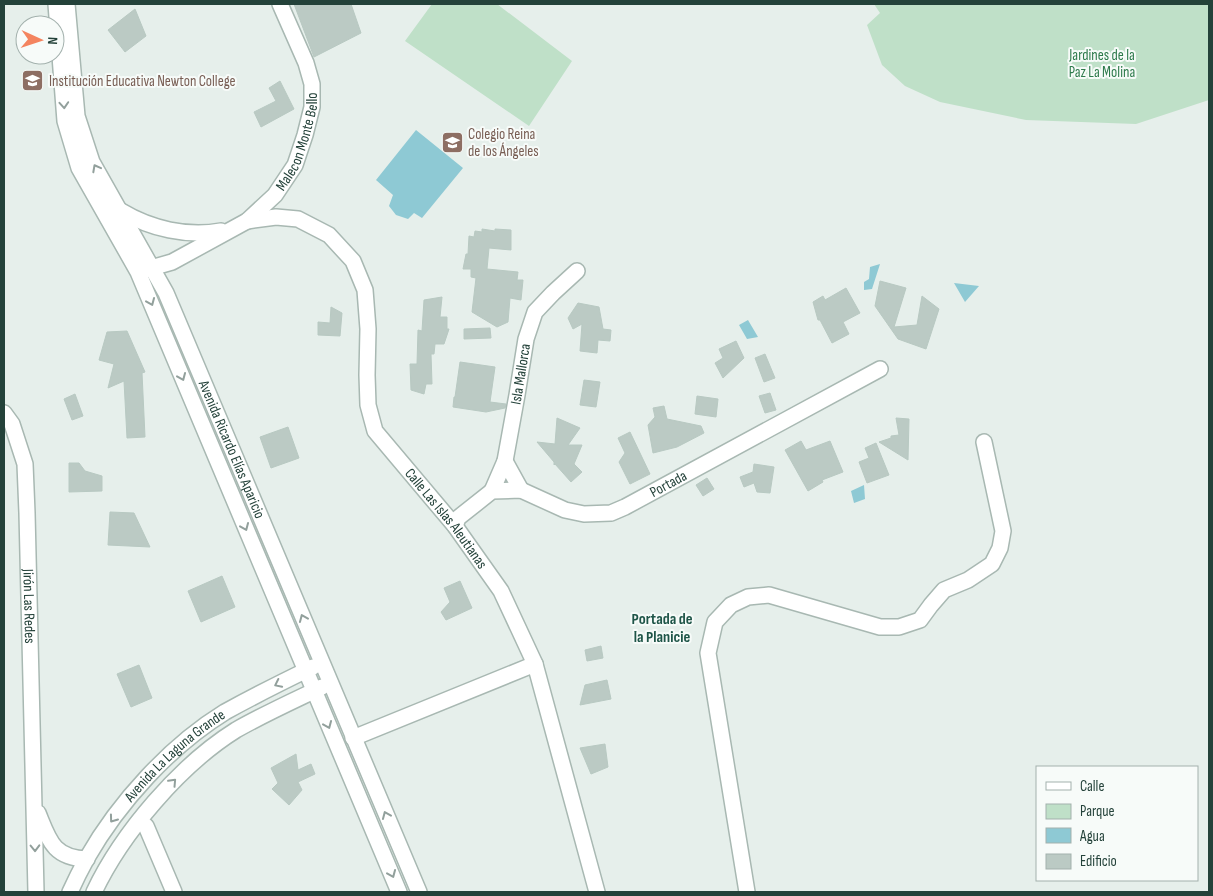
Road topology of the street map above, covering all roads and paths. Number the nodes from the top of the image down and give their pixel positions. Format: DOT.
graph roads {
  1 [pos="56,4"];
  2 [pos="68,4"];
  3 [pos="280,4"];
  4 [pos="120,210"];
  5 [pos="247,220"];
  6 [pos="164,229"];
  7 [pos="230,230"];
  8 [pos="135,252"];
  9 [pos="172,262"];
  10 [pos="145,270"];
  11 [pos="577,271"];
  12 [pos="166,293"];
  13 [pos="179,325"];
  14 [pos="163,332"];
  15 [pos="880,370"];
  16 [pos="4,413"];
  17 [pos="984,442"];
  18 [pos="505,461"];
  19 [pos="521,490"];
  20 [pos="492,491"];
  21 [pos="455,526"];
  22 [pos="322,663"];
  23 [pos="535,664"];
  24 [pos="305,671"];
  25 [pos="330,684"];
  26 [pos="314,691"];
  27 [pos="353,738"];
  28 [pos="139,786"];
  29 [pos="157,799"];
  30 [pos="34,804"];
  31 [pos="139,821"];
  32 [pos="98,840"];
  33 [pos="117,852"];
  34 [pos="87,859"];
  35 [pos="36,892"];
  36 [pos="70,892"];
  37 [pos="94,892"];
  38 [pos="174,892"];
  39 [pos="399,892"];
  40 [pos="418,892"];
  41 [pos="597,892"];
  42 [pos="747,892"];
  1 -- 8 [label="street, Avenida Ricardo Elías Aparicio, one-way"];
  4 -- 2 [label="street, Avenida Ricardo Elías Aparicio, one-way"];
  3 -- 5 [label="street, Malecon Monte Bello"];
  4 -- 6 [label="street, Malecon Monte Bello"];
  4 -- 8 [label="street, Avenida Ricardo Elías Aparicio"];
  5 -- 7 [label="street, Malecon Monte Bello"];
  5 -- 21 [label="street, Calle Las Islas Aleutianas"];
  6 -- 7 [label="street, Malecon Monte Bello"];
  6 -- 8 [label="street"];
  7 -- 9 [label="street, Malecon Monte Bello"];
  8 -- 10 [label="street, Avenida Ricardo Elías Aparicio"];
  9 -- 10 [label="street, Malecon Monte Bello"];
  9 -- 12 [label="street"];
  10 -- 12 [label="street, Avenida Ricardo Elías Aparicio"];
  10 -- 14 [label="street, Avenida Ricardo Elías Aparicio, one-way"];
  11 -- 18 [label="street, Isla Mallorca"];
  12 -- 13 [label="street, Avenida Ricardo Elías Aparicio"];
  13 -- 14 [label="street"];
  22 -- 13 [label="street, Avenida Ricardo Elías Aparicio, one-way"];
  14 -- 24 [label="street, Avenida Ricardo Elías Aparicio, one-way"];
  15 -- 19 [label="street, Portada"];
  16 -- 30 [label="street, Jirón Las Redes"];
  17 -- 42 [label="street"];
  18 -- 19 [label="street"];
  18 -- 20 [label="street, Isla Mallorca"];
  19 -- 20 [label="street, Portada"];
  20 -- 21 [label="street"];
  21 -- 23 [label="street, Calle Las Islas Aleutianas"];
  22 -- 24 [label="street, Avenida La Laguna Grande"];
  22 -- 25 [label="street, Avenida Ricardo Elías Aparicio"];
  23 -- 27 [label="street"];
  23 -- 41 [label="street, Calle Las Islas Aleutianas"];
  24 -- 26 [label="street, Avenida Ricardo Elías Aparicio"];
  24 -- 28 [label="street, Avenida La Laguna Grande, one-way"];
  25 -- 26 [label="street, Avenida La Laguna Grande"];
  25 -- 27 [label="street, Avenida Ricardo Elías Aparicio"];
  29 -- 26 [label="street, Avenida La Laguna Grande, one-way"];
  26 -- 39 [label="street, Avenida Ricardo Elías Aparicio, one-way"];
  40 -- 27 [label="street, Avenida Ricardo Elías Aparicio, one-way"];
  28 -- 29 [label="street"];
  28 -- 32 [label="street, Avenida La Laguna Grande, one-way"];
  29 -- 31 [label="street, Avenida La Laguna Grande"];
  30 -- 34 [label="street, Jirón Las Redes"];
  30 -- 35 [label="street, Jirón Las Redes, one-way"];
  31 -- 33 [label="street, Avenida La Laguna Grande"];
  31 -- 38 [label="street"];
  32 -- 33 [label="street"];
  32 -- 34 [label="street, Avenida La Laguna Grande"];
  33 -- 37 [label="street, Avenida La Laguna Grande"];
  34 -- 36 [label="street, Avenida La Laguna Grande"];
}
